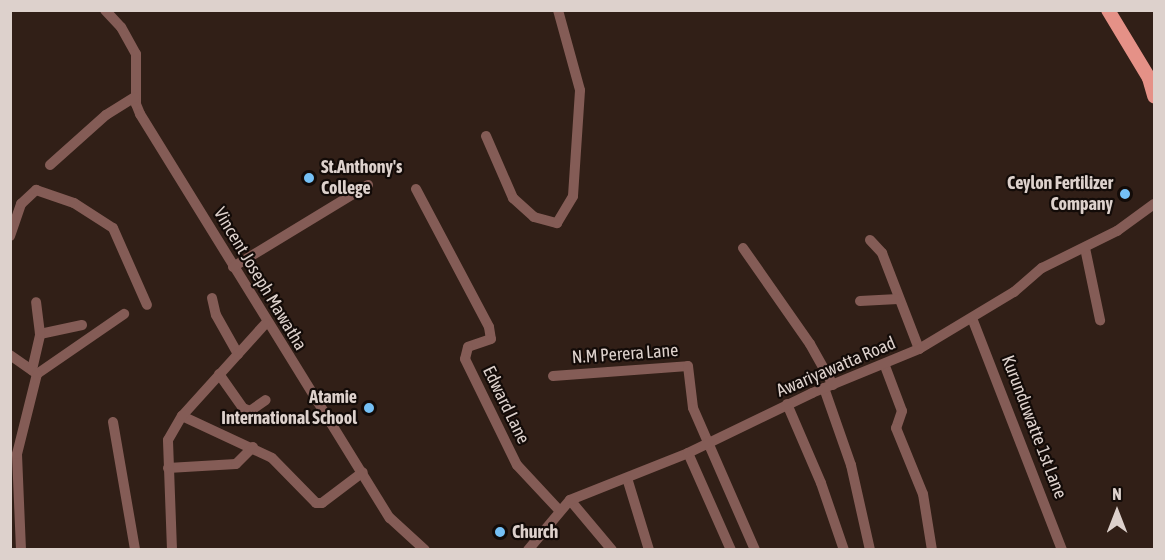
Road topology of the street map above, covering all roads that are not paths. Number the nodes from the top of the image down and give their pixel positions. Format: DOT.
graph roads {
  1 [pos="105,10"];
  2 [pos="558,10"];
  3 [pos="1108,10"];
  4 [pos="1155,96"];
  5 [pos="135,98"];
  6 [pos="486,136"];
  7 [pos="50,165"];
  8 [pos="368,184"];
  9 [pos="416,189"];
  10 [pos="1154,204"];
  11 [pos="1155,218"];
  12 [pos="10,236"];
  13 [pos="870,240"];
  14 [pos="743,248"];
  15 [pos="1085,248"];
  16 [pos="233,267"];
  17 [pos="212,298"];
  18 [pos="898,299"];
  19 [pos="860,301"];
  20 [pos="36,302"];
  21 [pos="147,305"];
  22 [pos="124,314"];
  23 [pos="972,318"];
  24 [pos="1100,320"];
  25 [pos="266,323"];
  26 [pos="82,325"];
  27 [pos="40,334"];
  28 [pos="919,349"];
  29 [pos="238,354"];
  30 [pos="10,355"];
  31 [pos="885,366"];
  32 [pos="34,372"];
  33 [pos="219,374"];
  34 [pos="553,376"];
  35 [pos="828,386"];
  36 [pos="266,400"];
  37 [pos="787,404"];
  38 [pos="182,416"];
  39 [pos="113,422"];
  40 [pos="707,445"];
  41 [pos="253,447"];
  42 [pos="688,453"];
  43 [pos="168,468"];
  44 [pos="363,472"];
  45 [pos="627,478"];
  46 [pos="570,500"];
  47 [pos="559,510"];
  48 [pos="21,549"];
  49 [pos="135,549"];
  50 [pos="172,549"];
  51 [pos="425,549"];
  52 [pos="528,549"];
  53 [pos="612,549"];
  54 [pos="649,549"];
  55 [pos="731,549"];
  56 [pos="755,549"];
  57 [pos="844,549"];
  58 [pos="870,549"];
  59 [pos="932,549"];
  60 [pos="1062,549"];
  1 -- 5 [label="street, Vincent Joseph Mawatha"];
  2 -- 6 [label="street"];
  3 -- 4 [label="main road"];
  5 -- 7 [label="street"];
  5 -- 16 [label="street, Vincent Joseph Mawatha"];
  8 -- 16 [label="street"];
  9 -- 47 [label="street, Edward Lane"];
  10 -- 11 [label="street"];
  10 -- 15 [label="street, Awariyawatta Road"];
  12 -- 21 [label="street"];
  13 -- 18 [label="street"];
  14 -- 35 [label="street"];
  15 -- 23 [label="street, Awariyawatta Road"];
  15 -- 24 [label="street"];
  16 -- 25 [label="street, Vincent Joseph Mawatha"];
  17 -- 29 [label="street"];
  18 -- 19 [label="street"];
  18 -- 28 [label="street"];
  20 -- 27 [label="street"];
  22 -- 32 [label="street"];
  23 -- 28 [label="street, Awariyawatta Road"];
  23 -- 60 [label="street, Kurunduwatte 1st Lane"];
  25 -- 29 [label="street"];
  25 -- 44 [label="street, Vincent Joseph Mawatha"];
  26 -- 27 [label="street"];
  27 -- 32 [label="street"];
  28 -- 31 [label="street, Awariyawatta Road"];
  29 -- 33 [label="street"];
  30 -- 32 [label="street"];
  31 -- 35 [label="street, Awariyawatta Road"];
  31 -- 59 [label="street"];
  32 -- 48 [label="street"];
  33 -- 36 [label="street"];
  33 -- 38 [label="street"];
  34 -- 40 [label="street, N.M Perera Lane"];
  35 -- 37 [label="street, Awariyawatta Road"];
  35 -- 58 [label="street"];
  37 -- 40 [label="street, Awariyawatta Road"];
  37 -- 57 [label="street"];
  38 -- 41 [label="street"];
  38 -- 43 [label="street"];
  39 -- 49 [label="street"];
  40 -- 42 [label="street, Awariyawatta Road"];
  40 -- 56 [label="street"];
  41 -- 43 [label="street"];
  41 -- 44 [label="street"];
  42 -- 45 [label="street, Awariyawatta Road"];
  42 -- 55 [label="street"];
  43 -- 50 [label="street"];
  44 -- 51 [label="street, Vincent Joseph Mawatha"];
  45 -- 46 [label="street, Awariyawatta Road"];
  45 -- 54 [label="street"];
  46 -- 47 [label="street, Awariyawatta Road"];
  46 -- 53 [label="street"];
  47 -- 52 [label="street, Awariyawatta Road"];
}
